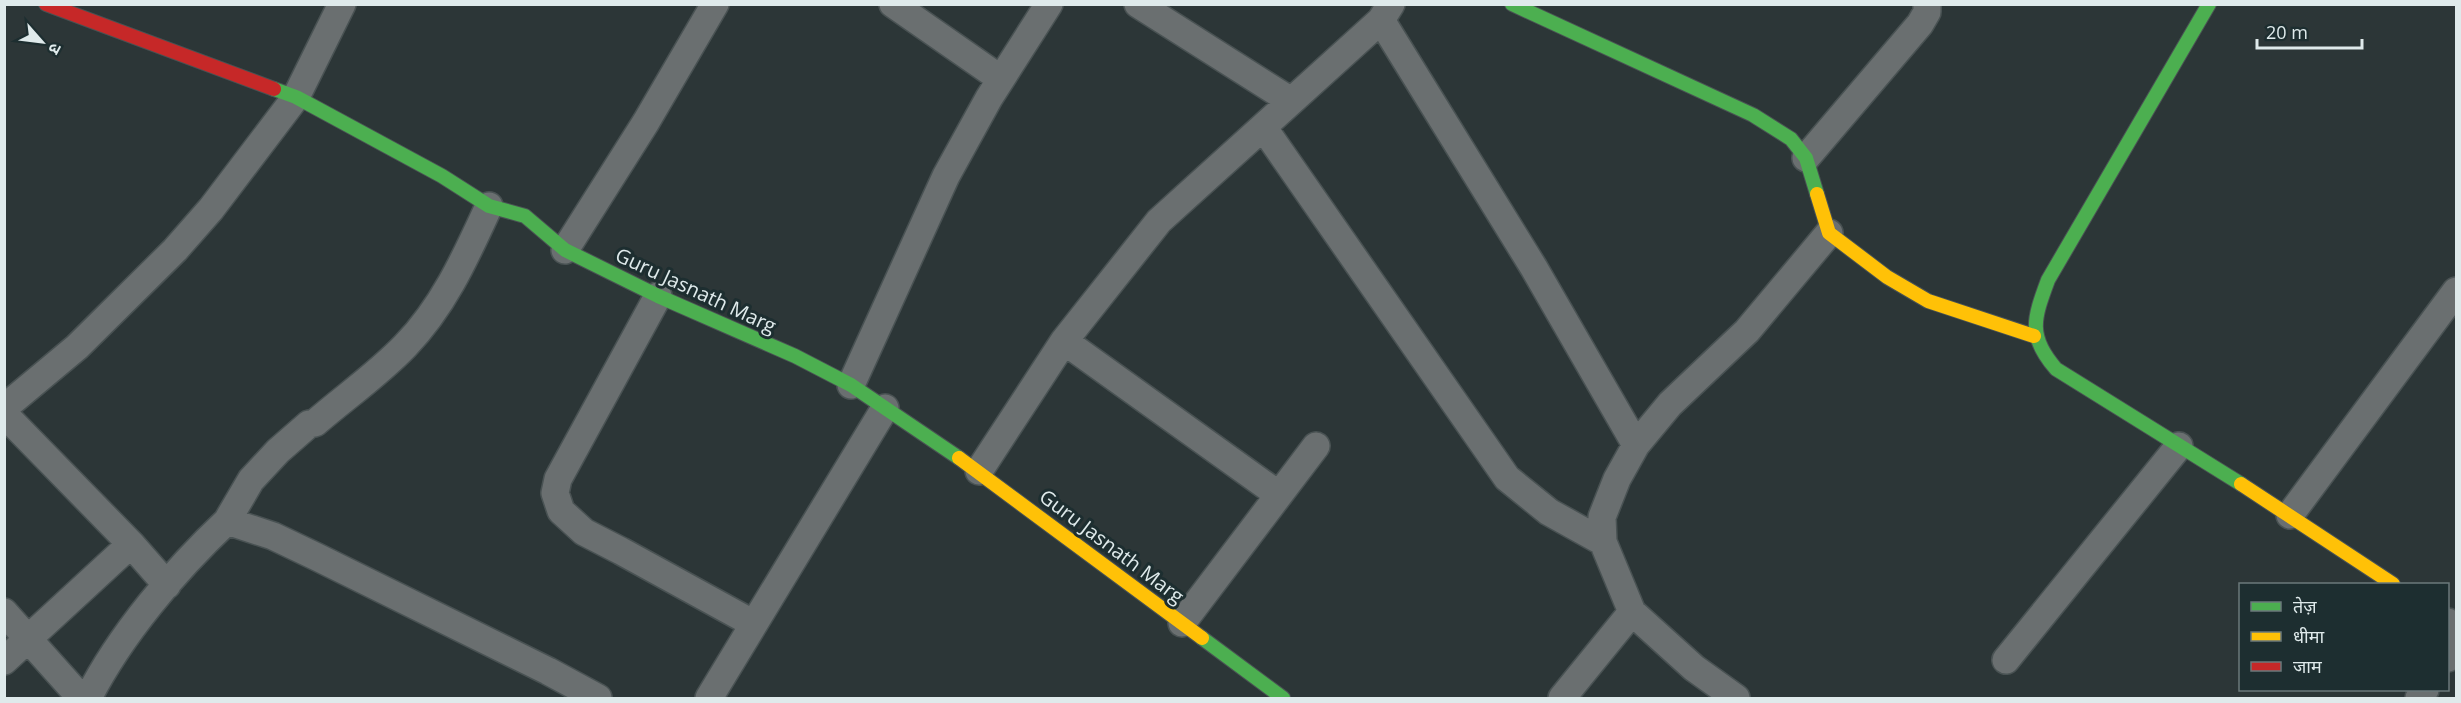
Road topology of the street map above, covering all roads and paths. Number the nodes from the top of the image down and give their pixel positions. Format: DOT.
graph roads {
  1 [pos="46,4"];
  2 [pos="342,4"];
  3 [pos="716,4"];
  4 [pos="893,4"];
  5 [pos="1049,4"];
  6 [pos="1138,4"];
  7 [pos="1512,4"];
  8 [pos="1928,4"];
  9 [pos="2209,4"];
  10 [pos="1386,12"];
  11 [pos="1001,79"];
  12 [pos="296,97"];
  13 [pos="1292,101"];
  14 [pos="1263,127"];
  15 [pos="1806,158"];
  16 [pos="489,206"];
  17 [pos="1829,232"];
  18 [pos="565,250"];
  19 [pos="2457,291"];
  20 [pos="658,296"];
  21 [pos="2034,336"];
  22 [pos="1064,340"];
  23 [pos="850,385"];
  24 [pos="4,408"];
  25 [pos="885,408"];
  26 [pos="4,414"];
  27 [pos="1636,445"];
  28 [pos="1316,446"];
  29 [pos="2178,446"];
  30 [pos="979,471"];
  31 [pos="1279,495"];
  32 [pos="2290,515"];
  33 [pos="226,521"];
  34 [pos="1603,542"];
  35 [pos="131,544"];
  36 [pos="2390,583"];
  37 [pos="167,585"];
  38 [pos="4,612"];
  39 [pos="1632,612"];
  40 [pos="1182,623"];
  41 [pos="754,624"];
  42 [pos="30,638"];
  43 [pos="2006,660"];
  44 [pos="4,662"];
  45 [pos="81,699"];
  46 [pos="88,699"];
  47 [pos="598,699"];
  48 [pos="709,699"];
  49 [pos="1283,699"];
  50 [pos="1562,699"];
  51 [pos="1737,699"];
  1 -- 12 [label="street, Guru Jasnath Marg"];
  2 -- 12 [label="street"];
  3 -- 18 [label="street"];
  4 -- 11 [label="street"];
  5 -- 11 [label="street"];
  6 -- 13 [label="street"];
  7 -- 15 [label="street"];
  8 -- 15 [label="street"];
  9 -- 21 [label="street"];
  10 -- 13 [label="street"];
  10 -- 27 [label="street"];
  11 -- 23 [label="street"];
  12 -- 16 [label="street, Guru Jasnath Marg"];
  12 -- 24 [label="street"];
  13 -- 14 [label="street"];
  14 -- 22 [label="street"];
  14 -- 34 [label="street"];
  15 -- 17 [label="street"];
  16 -- 18 [label="street, Guru Jasnath Marg"];
  16 -- 33 [label="street"];
  17 -- 21 [label="street"];
  17 -- 27 [label="street"];
  18 -- 20 [label="street, Guru Jasnath Marg"];
  19 -- 32 [label="street"];
  20 -- 23 [label="street, Guru Jasnath Marg"];
  20 -- 41 [label="street"];
  21 -- 29 [label="street"];
  22 -- 30 [label="street"];
  22 -- 31 [label="street"];
  23 -- 25 [label="street, Guru Jasnath Marg"];
  25 -- 30 [label="street, Guru Jasnath Marg"];
  25 -- 41 [label="street"];
  26 -- 35 [label="street"];
  27 -- 34 [label="street"];
  28 -- 31 [label="street"];
  29 -- 32 [label="street"];
  29 -- 43 [label="street"];
  30 -- 40 [label="street, Guru Jasnath Marg"];
  31 -- 40 [label="street"];
  32 -- 36 [label="street"];
  33 -- 37 [label="street"];
  33 -- 47 [label="street"];
  34 -- 39 [label="street"];
  35 -- 37 [label="street"];
  35 -- 42 [label="street"];
  37 -- 46 [label="street"];
  38 -- 42 [label="street"];
  39 -- 50 [label="street"];
  39 -- 51 [label="street"];
  40 -- 49 [label="street, Guru Jasnath Marg"];
  41 -- 48 [label="street"];
  42 -- 44 [label="street"];
  42 -- 45 [label="street"];
}
